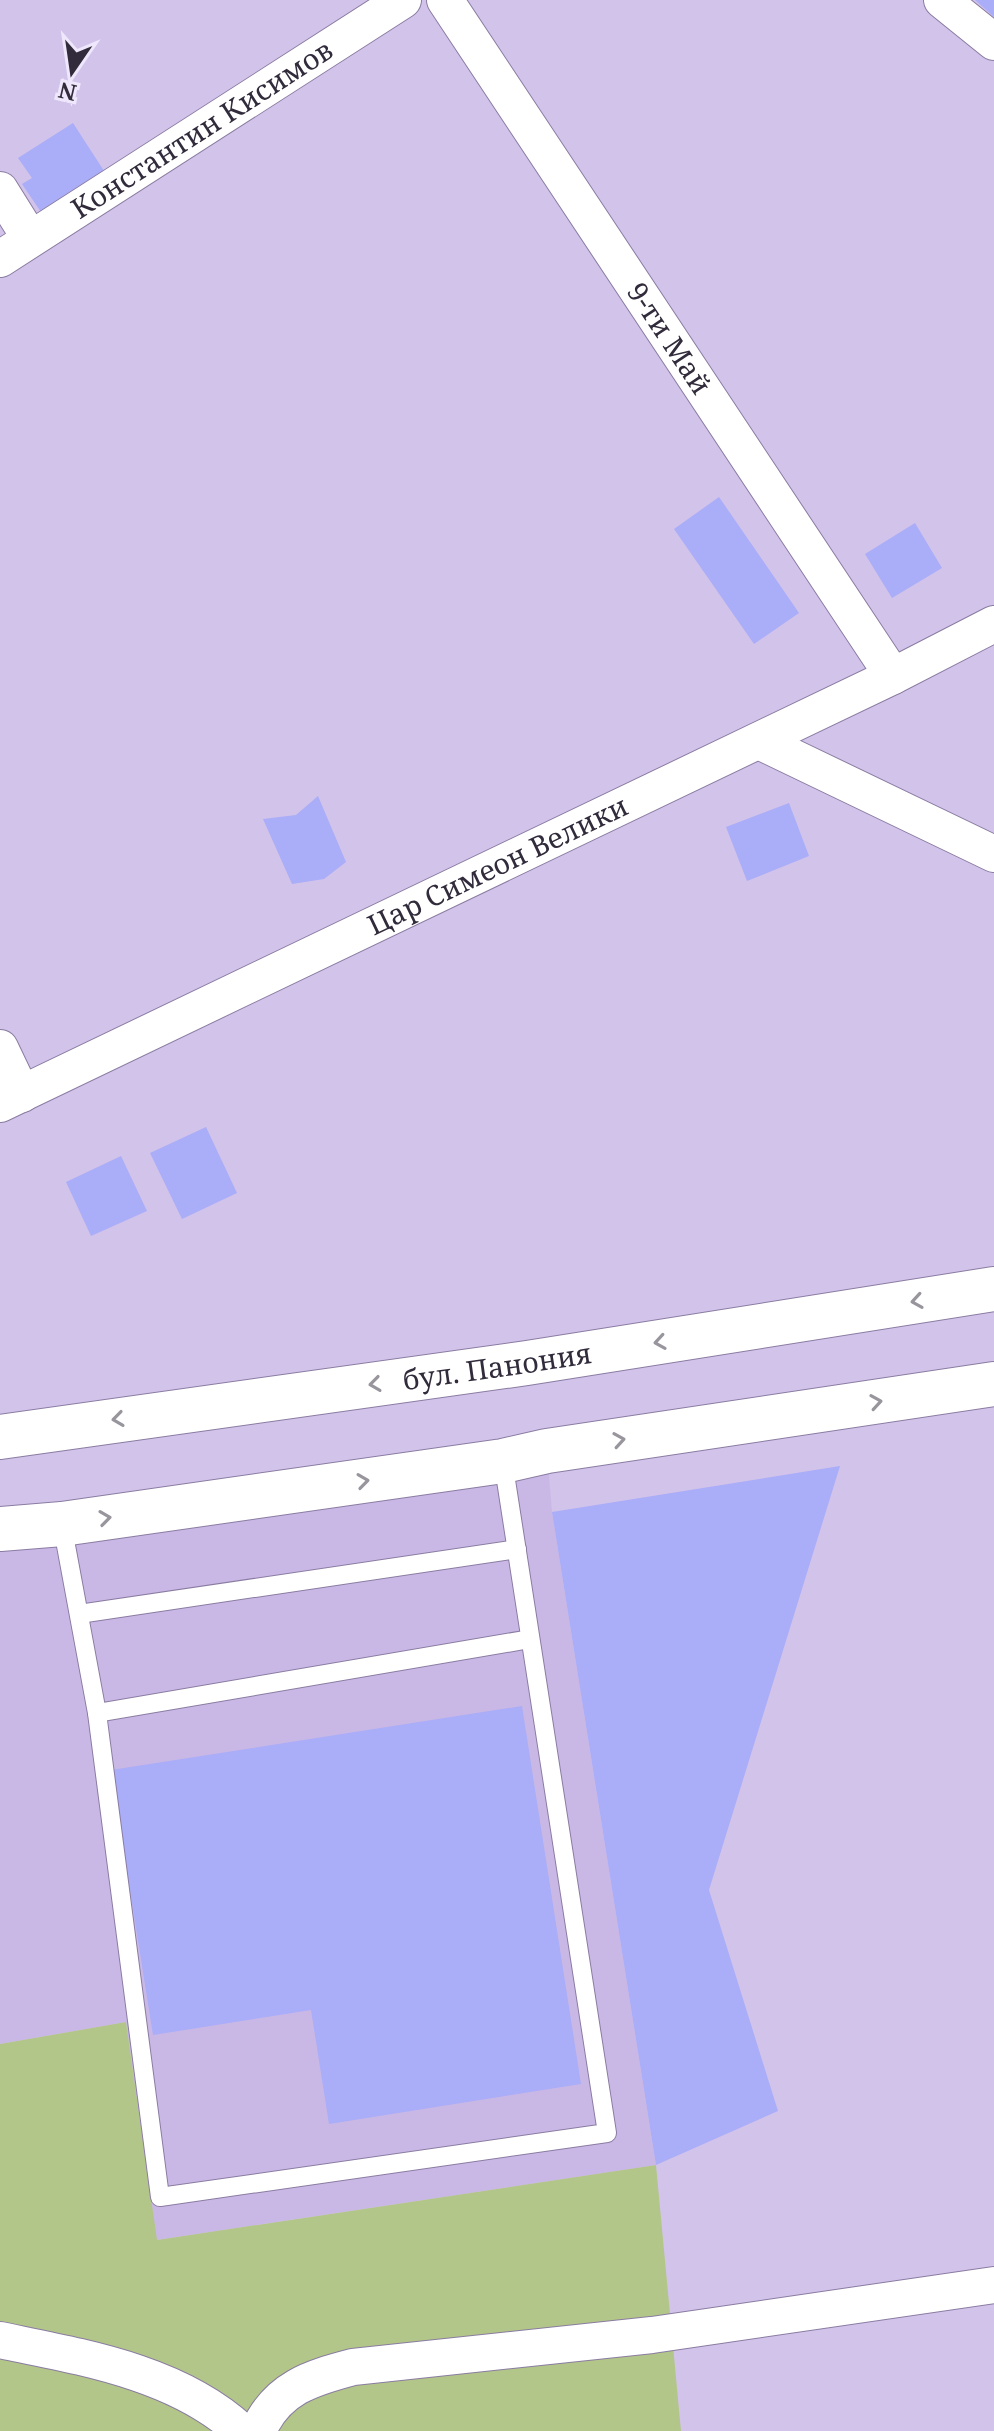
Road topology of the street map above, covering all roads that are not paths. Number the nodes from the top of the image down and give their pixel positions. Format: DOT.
graph roads {
  1 [pos="403,0"];
  2 [pos="445,0"];
  3 [pos="942,0"];
  4 [pos="994,42"];
  5 [pos="0,190"];
  6 [pos="30,238"];
  7 [pos="0,259"];
  8 [pos="994,624"];
  9 [pos="893,676"];
  10 [pos="759,741"];
  11 [pos="994,854"];
  12 [pos="0,1048"];
  13 [pos="11,1099"];
  14 [pos="994,1289"];
  15 [pos="994,1384"];
  16 [pos="0,1437"];
  17 [pos="503,1461"];
  18 [pos="62,1524"];
  19 [pos="0,1529"];
  20 [pos="517,1549"];
  21 [pos="79,1614"];
  22 [pos="530,1639"];
  23 [pos="97,1713"];
  24 [pos="994,2285"];
  25 [pos="0,2340"];
  26 [pos="241,2431"];
  27 [pos="258,2431"];
  1 -- 6 [label="street, Константин Кисимов"];
  2 -- 9 [label="street, 9-ти Май"];
  3 -- 4 [label="street"];
  5 -- 6 [label="street"];
  6 -- 7 [label="street, Константин Кисимов"];
  8 -- 9 [label="street, Цар Симеон Велики"];
  9 -- 10 [label="street, Цар Симеон Велики"];
  10 -- 11 [label="street"];
  10 -- 13 [label="street, Цар Симеон Велики"];
  12 -- 13 [label="street"];
  14 -- 16 [label="main road, бул. Панония, one-way"];
  17 -- 15 [label="main road, one-way"];
  18 -- 17 [label="main road, one-way"];
  17 -- 20 [label="lane"];
  18 -- 19 [label="main road"];
  18 -- 21 [label="lane"];
  20 -- 21 [label="lane"];
  20 -- 22 [label="lane"];
  21 -- 23 [label="lane"];
  22 -- 23 [label="lane"];
  22 -- 23 [label="lane"];
  24 -- 27 [label="street"];
  25 -- 26 [label="street"];
}
